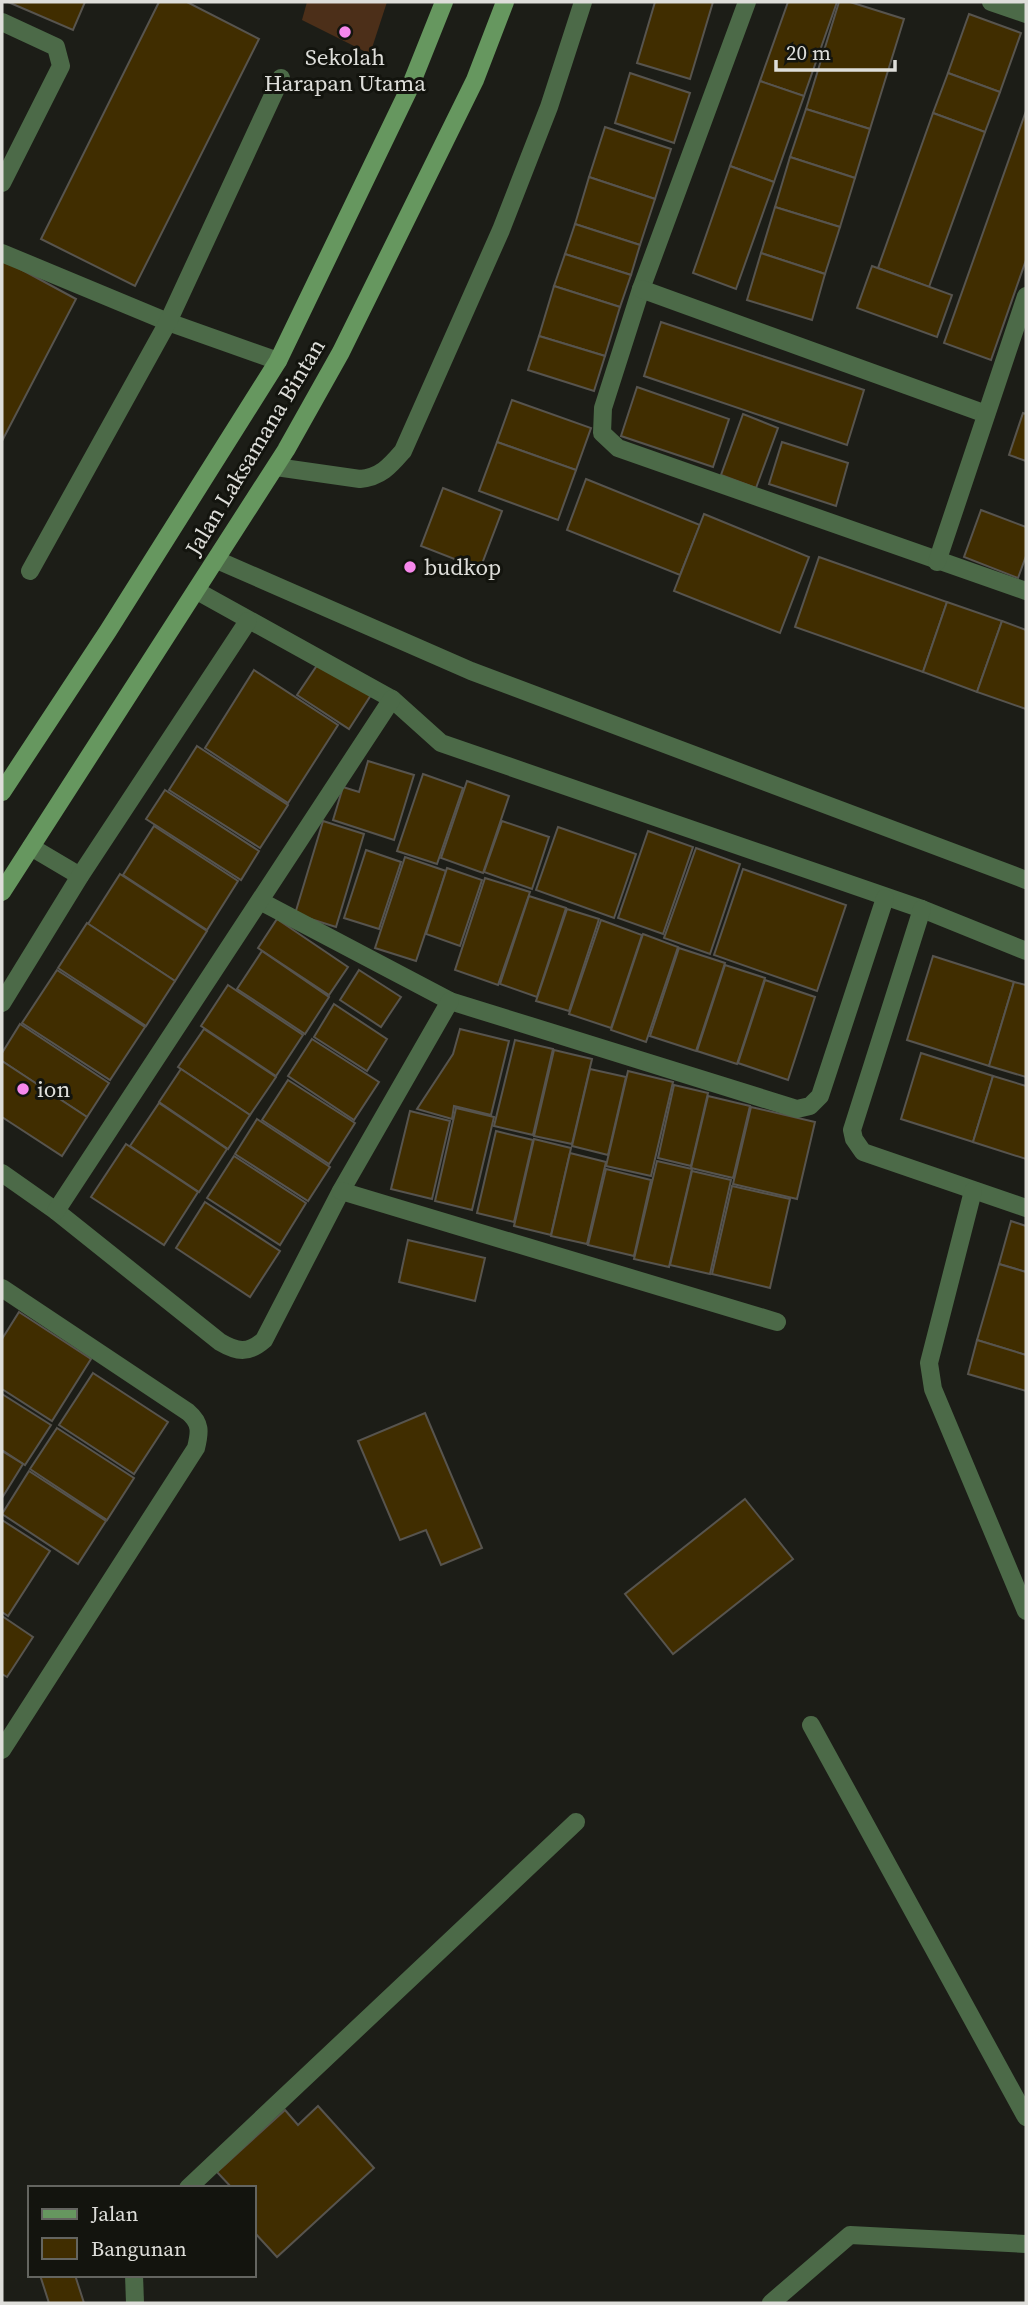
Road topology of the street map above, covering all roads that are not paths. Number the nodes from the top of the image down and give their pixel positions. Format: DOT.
graph roads {
  1 [pos="444,2"];
  2 [pos="505,2"];
  3 [pos="583,2"];
  4 [pos="747,2"];
  5 [pos="991,2"];
  6 [pos="1026,14"];
  7 [pos="2,22"];
  8 [pos="281,78"];
  9 [pos="2,183"];
  10 [pos="2,253"];
  11 [pos="641,289"];
  12 [pos="1026,296"];
  13 [pos="167,322"];
  14 [pos="278,361"];
  15 [pos="986,414"];
  16 [pos="276,467"];
  17 [pos="217,559"];
  18 [pos="937,562"];
  19 [pos="30,571"];
  20 [pos="197,592"];
  21 [pos="1026,592"];
  22 [pos="248,621"];
  23 [pos="392,699"];
  24 [pos="2,792"];
  25 [pos="31,847"];
  26 [pos="80,876"];
  27 [pos="1026,880"];
  28 [pos="2,892"];
  29 [pos="885,898"];
  30 [pos="260,901"];
  31 [pos="922,909"];
  32 [pos="1026,951"];
  33 [pos="450,1001"];
  34 [pos="2,1003"];
  35 [pos="2,1173"];
  36 [pos="341,1191"];
  37 [pos="973,1191"];
  38 [pos="1026,1208"];
  39 [pos="55,1211"];
  40 [pos="4,1294"];
  41 [pos="777,1322"];
  42 [pos="1026,1611"];
  43 [pos="811,1725"];
  44 [pos="2,1751"];
  45 [pos="576,1822"];
  46 [pos="1026,2117"];
  47 [pos="190,2186"];
  48 [pos="1026,2244"];
  49 [pos="134,2277"];
  50 [pos="135,2303"];
  51 [pos="771,2303"];
  1 -- 14 [label="main road, Jalan Laksamana Bintan"];
  2 -- 16 [label="main road, Jalan Laksamana Bintan"];
  3 -- 16 [label="street"];
  4 -- 11 [label="street"];
  5 -- 6 [label="street"];
  7 -- 9 [label="street"];
  8 -- 13 [label="street"];
  10 -- 13 [label="street"];
  11 -- 15 [label="street"];
  11 -- 18 [label="street"];
  12 -- 15 [label="street"];
  13 -- 14 [label="street"];
  13 -- 19 [label="street"];
  14 -- 24 [label="main road, Jalan Laksamana Bintan"];
  15 -- 18 [label="street"];
  16 -- 17 [label="main road, Jalan Laksamana Bintan"];
  17 -- 20 [label="main road, Jalan Laksamana Bintan"];
  17 -- 27 [label="street"];
  18 -- 21 [label="street"];
  20 -- 22 [label="street"];
  20 -- 25 [label="main road, Jalan Laksamana Bintan"];
  22 -- 23 [label="street"];
  22 -- 26 [label="street"];
  23 -- 29 [label="street"];
  23 -- 30 [label="street"];
  25 -- 26 [label="street"];
  25 -- 28 [label="main road, Jalan Laksamana Bintan"];
  26 -- 34 [label="street"];
  29 -- 31 [label="street"];
  29 -- 33 [label="street"];
  30 -- 33 [label="street"];
  30 -- 39 [label="street"];
  31 -- 32 [label="street"];
  31 -- 37 [label="street"];
  33 -- 36 [label="street"];
  35 -- 39 [label="street"];
  36 -- 39 [label="street"];
  36 -- 41 [label="street"];
  37 -- 38 [label="street"];
  37 -- 42 [label="street"];
  40 -- 44 [label="street"];
  43 -- 46 [label="street"];
  45 -- 47 [label="street"];
  48 -- 51 [label="street"];
  49 -- 50 [label="street"];
}
